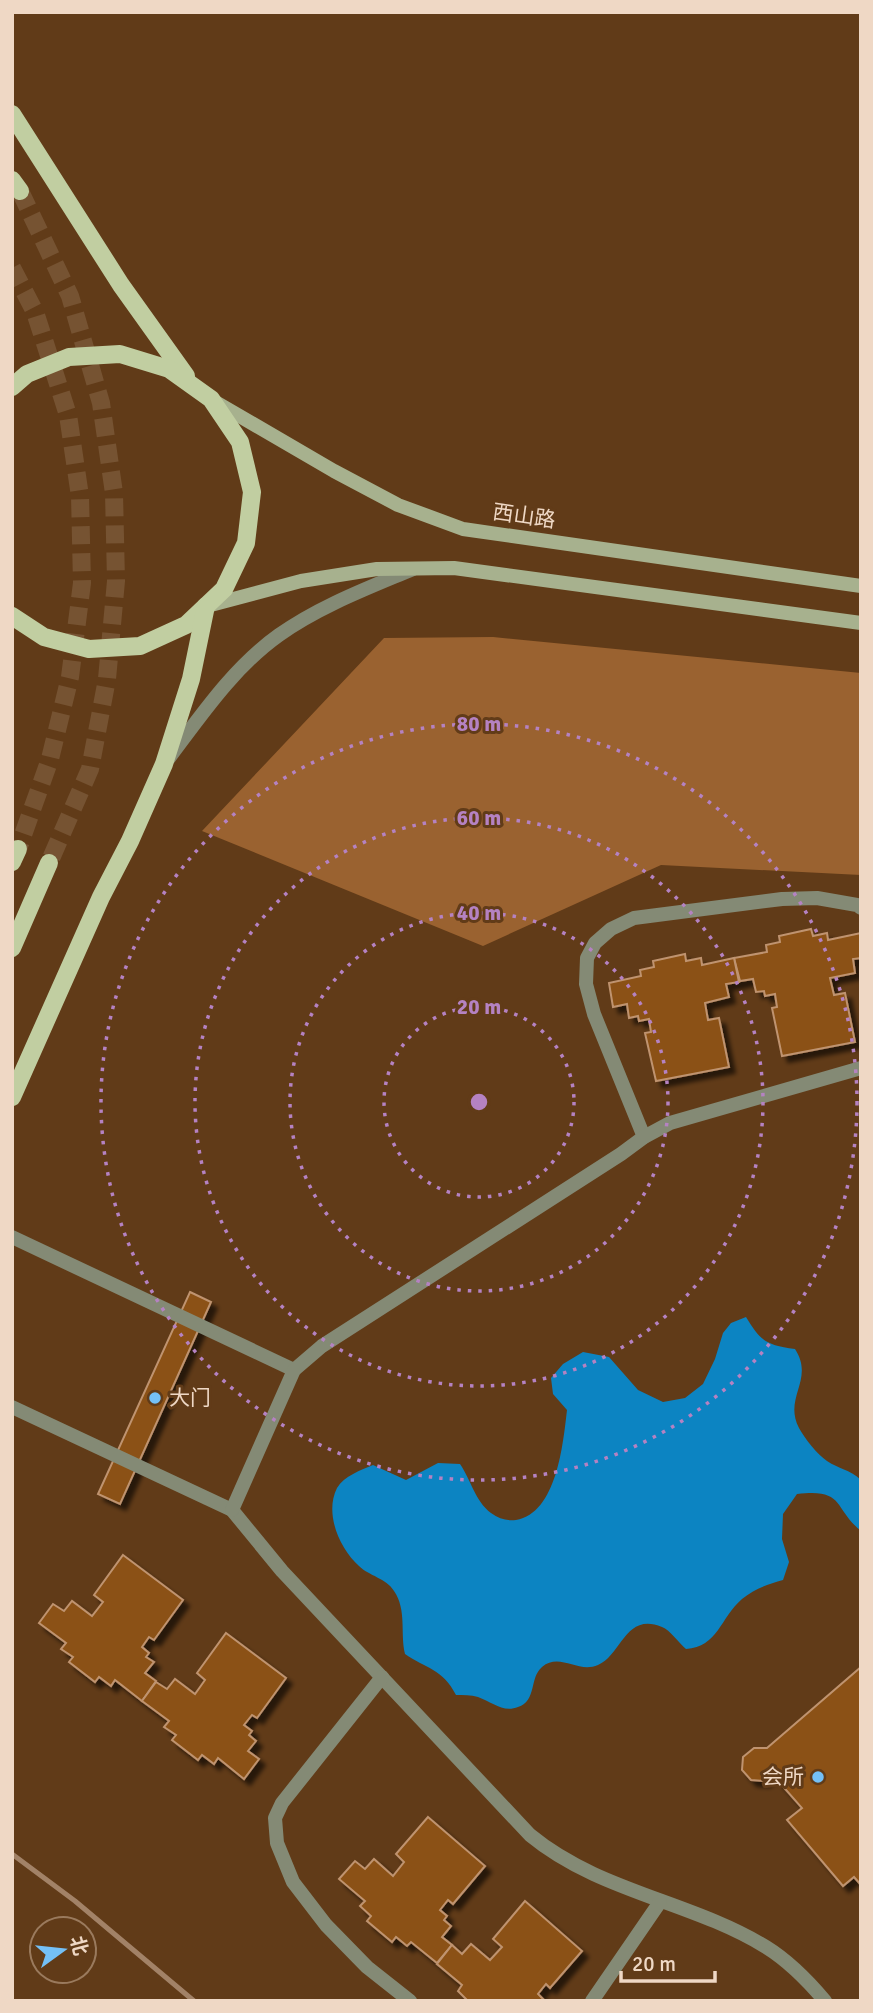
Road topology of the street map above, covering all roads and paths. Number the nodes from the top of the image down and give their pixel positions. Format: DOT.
graph roads {
  1 [pos="12,114"];
  2 [pos="192,385"];
  3 [pos="12,387"];
  4 [pos="211,399"];
  5 [pos="415,568"];
  6 [pos="861,586"];
  7 [pos="206,606"];
  8 [pos="12,616"];
  9 [pos="861,623"];
  10 [pos="164,764"];
  11 [pos="49,863"];
  12 [pos="861,908"];
  13 [pos="12,948"];
  14 [pos="861,1068"];
  15 [pos="12,1097"];
  16 [pos="644,1138"];
  17 [pos="12,1237"];
  18 [pos="295,1370"];
  19 [pos="12,1407"];
  20 [pos="232,1510"];
  21 [pos="382,1676"];
  22 [pos="660,1902"];
  23 [pos="410,2001"];
  24 [pos="592,2001"];
  25 [pos="825,2001"];
  1 -- 2 [label="main road"];
  2 -- 3 [label="main road"];
  2 -- 4 [label="main road"];
  4 -- 6 [label="main road, 西山路"];
  4 -- 7 [label="main road"];
  5 -- 7 [label="main road"];
  5 -- 9 [label="main road"];
  5 -- 10 [label="lane"];
  7 -- 8 [label="main road"];
  7 -- 10 [label="main road"];
  10 -- 15 [label="main road"];
  11 -- 13 [label="main road"];
  12 -- 16 [label="lane"];
  14 -- 16 [label="lane"];
  16 -- 18 [label="lane"];
  17 -- 18 [label="lane"];
  18 -- 20 [label="lane"];
  19 -- 20 [label="lane"];
  20 -- 21 [label="lane"];
  21 -- 22 [label="lane"];
  21 -- 23 [label="lane"];
  22 -- 24 [label="lane"];
  22 -- 25 [label="lane"];
}
